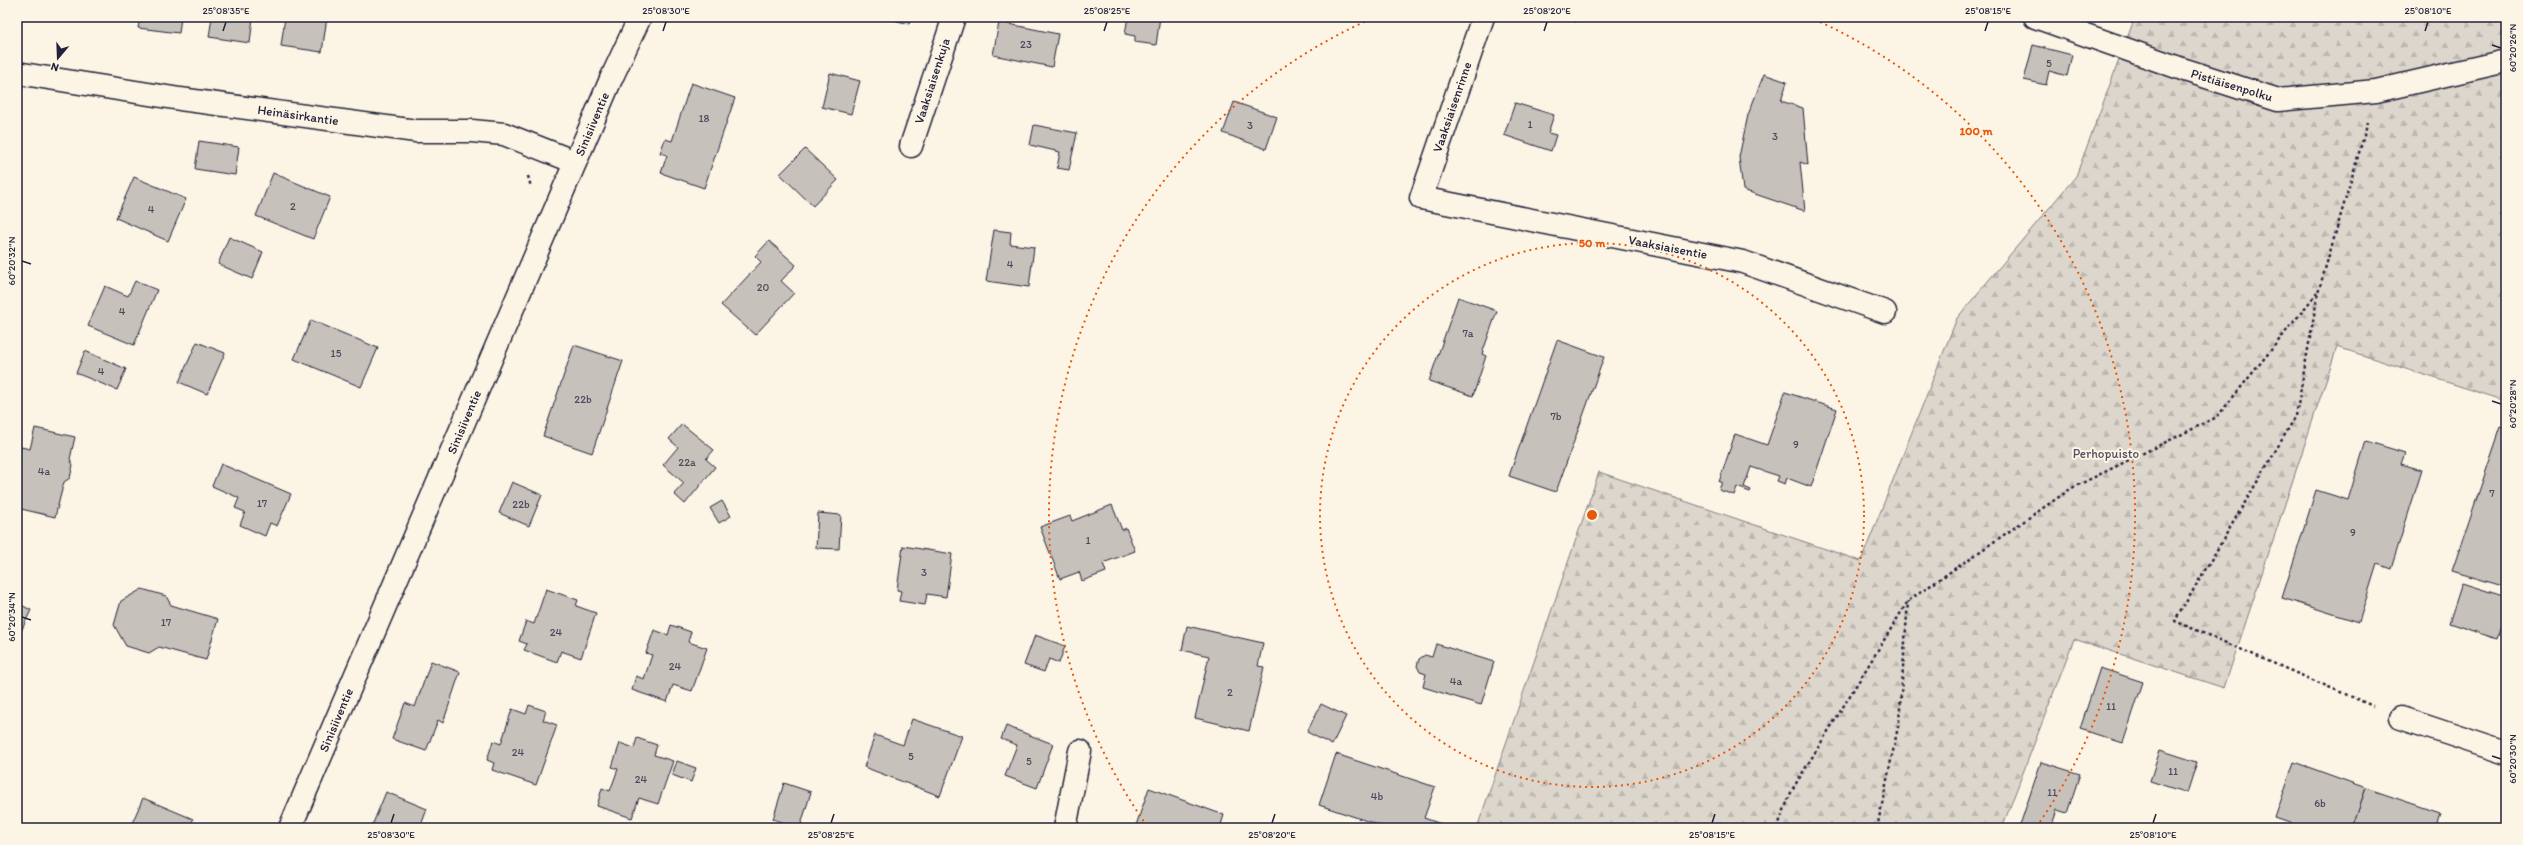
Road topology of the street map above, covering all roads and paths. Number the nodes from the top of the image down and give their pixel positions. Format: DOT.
graph roads {
  1 [pos="640,17"];
  2 [pos="954,17"];
  3 [pos="1482,17"];
  4 [pos="2035,17"];
  5 [pos="2506,61"];
  6 [pos="17,73"];
  7 [pos="2376,91"];
  8 [pos="911,146"];
  9 [pos="576,162"];
  10 [pos="1421,198"];
  11 [pos="2318,293"];
  12 [pos="1885,312"];
  13 [pos="1908,601"];
  14 [pos="2402,718"];
  15 [pos="1080,751"];
  16 [pos="2506,753"];
  17 [pos="290,828"];
  18 [pos="1065,828"];
  19 [pos="1776,828"];
  20 [pos="1877,828"];
  1 -- 9 [label="street, Sinisiiventie"];
  2 -- 8 [label="street, Vaaksiaisenkuja"];
  3 -- 10 [label="street, Vaaksiaisenrinne"];
  4 -- 7 [label="street, Pistiäisenpolku"];
  5 -- 7 [label="street, Pistiäisenpolku"];
  6 -- 9 [label="street, Heinäsirkantie"];
  7 -- 11 [label="path"];
  9 -- 17 [label="street, Sinisiiventie"];
  10 -- 12 [label="street, Vaaksiaisentie"];
  11 -- 13 [label="path"];
  11 -- 14 [label="path"];
  13 -- 19 [label="path"];
  13 -- 20 [label="path"];
  14 -- 16 [label="street"];
  15 -- 18 [label="street"];
}
